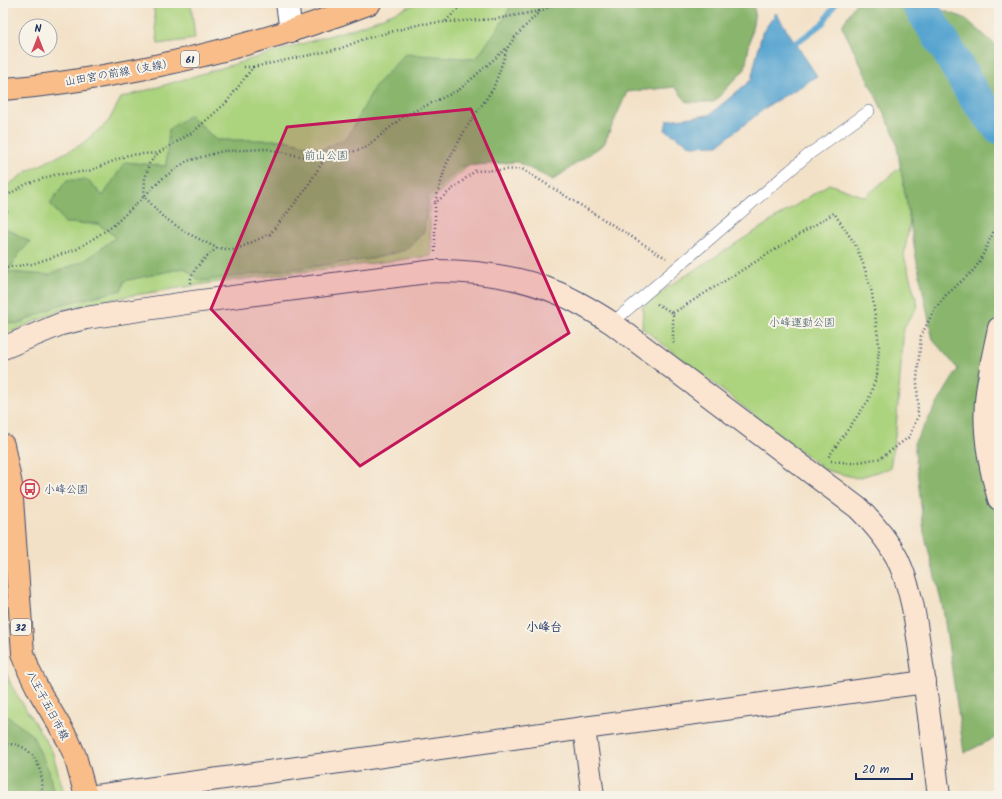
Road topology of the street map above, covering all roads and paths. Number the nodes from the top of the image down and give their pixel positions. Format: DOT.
graph roads {
  1 [pos="288,3"];
  2 [pos="370,3"];
  3 [pos="463,3"];
  4 [pos="558,3"];
  5 [pos="540,11"];
  6 [pos="445,22"];
  7 [pos="291,31"];
  8 [pos="508,48"];
  9 [pos="253,67"];
  10 [pos="239,68"];
  11 [pos="3,89"];
  12 [pos="869,111"];
  13 [pos="158,153"];
  14 [pos="325,158"];
  15 [pos="144,196"];
  16 [pos="3,198"];
  17 [pos="435,203"];
  18 [pos="3,212"];
  19 [pos="3,217"];
  20 [pos="999,224"];
  21 [pos="217,248"];
  22 [pos="661,256"];
  23 [pos="3,268"];
  24 [pos="436,270"];
  25 [pos="190,286"];
  26 [pos="651,301"];
  27 [pos="673,313"];
  28 [pos="612,323"];
  29 [pos="999,328"];
  30 [pos="679,346"];
  31 [pos="3,348"];
  32 [pos="3,445"];
  33 [pos="999,499"];
  34 [pos="925,682"];
  35 [pos="584,728"];
  36 [pos="3,744"];
  37 [pos="41,796"];
  38 [pos="86,796"];
  39 [pos="96,796"];
  40 [pos="593,796"];
  41 [pos="939,796"];
  1 -- 7 [label="street"];
  2 -- 7 [label="main road, 山田宮の前線（支線） / 61"];
  3 -- 6 [label="path"];
  4 -- 5 [label="path"];
  5 -- 6 [label="path"];
  5 -- 8 [label="path"];
  6 -- 9 [label="path"];
  7 -- 11 [label="main road, 山田宮の前線（支線） / 61"];
  8 -- 14 [label="path"];
  8 -- 17 [label="path"];
  9 -- 10 [label="path"];
  9 -- 13 [label="path"];
  12 -- 28 [label="lane"];
  13 -- 15 [label="path"];
  13 -- 16 [label="path"];
  14 -- 15 [label="path"];
  14 -- 21 [label="path"];
  15 -- 21 [label="path"];
  15 -- 23 [label="path"];
  17 -- 22 [label="path"];
  17 -- 24 [label="path"];
  18 -- 19 [label="path"];
  20 -- 27 [label="path"];
  21 -- 25 [label="path"];
  24 -- 28 [label="street"];
  24 -- 31 [label="street"];
  26 -- 27 [label="path"];
  27 -- 30 [label="path"];
  28 -- 34 [label="street"];
  29 -- 33 [label="street"];
  32 -- 38 [label="main road, 八王子五日市線 / 32"];
  34 -- 35 [label="street"];
  34 -- 41 [label="street"];
  35 -- 39 [label="street"];
  35 -- 40 [label="street"];
  36 -- 37 [label="path"];
}
